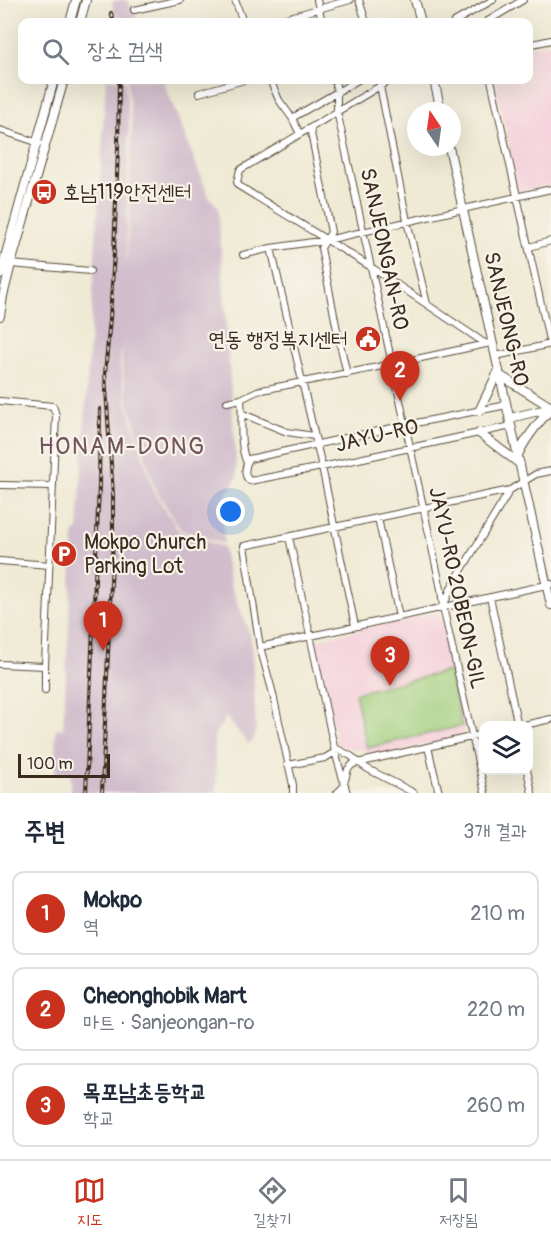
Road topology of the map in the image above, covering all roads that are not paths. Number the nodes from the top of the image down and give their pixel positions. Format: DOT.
graph roads {
  1 [pos="86,0"];
  2 [pos="180,0"];
  3 [pos="235,0"];
  4 [pos="317,0"];
  5 [pos="350,0"];
  6 [pos="359,0"];
  7 [pos="416,0"];
  8 [pos="493,0"];
  9 [pos="524,0"];
  10 [pos="74,2"];
  11 [pos="319,9"];
  12 [pos="134,10"];
  13 [pos="71,18"];
  14 [pos="81,18"];
  15 [pos="242,18"];
  16 [pos="286,18"];
  17 [pos="321,18"];
  18 [pos="365,18"];
  19 [pos="420,18"];
  20 [pos="461,18"];
  21 [pos="493,18"];
  22 [pos="551,40"];
  23 [pos="533,44"];
  24 [pos="53,84"];
  25 [pos="63,84"];
  26 [pos="230,84"];
  27 [pos="272,84"];
  28 [pos="337,84"];
  29 [pos="351,84"];
  30 [pos="378,84"];
  31 [pos="380,84"];
  32 [pos="435,84"];
  33 [pos="492,84"];
  34 [pos="338,91"];
  35 [pos="199,93"];
  36 [pos="439,102"];
  37 [pos="337,111"];
  38 [pos="292,118"];
  39 [pos="310,128"];
  40 [pos="0,130"];
  41 [pos="300,134"];
  42 [pos="37,142"];
  43 [pos="46,146"];
  44 [pos="451,156"];
  45 [pos="551,189"];
  46 [pos="517,196"];
  47 [pos="463,209"];
  48 [pos="408,221"];
  49 [pos="363,231"];
  50 [pos="327,240"];
  51 [pos="551,242"];
  52 [pos="529,246"];
  53 [pos="272,248"];
  54 [pos="243,255"];
  55 [pos="5,263"];
  56 [pos="370,267"];
  57 [pos="90,271"];
  58 [pos="0,275"];
  59 [pos="427,304"];
  60 [pos="0,312"];
  61 [pos="489,343"];
  62 [pos="551,344"];
  63 [pos="496,356"];
  64 [pos="393,364"];
  65 [pos="500,373"];
  66 [pos="347,374"];
  67 [pos="302,383"];
  68 [pos="241,399"];
  69 [pos="0,401"];
  70 [pos="227,402"];
  71 [pos="507,405"];
  72 [pos="551,408"];
  73 [pos="479,411"];
  74 [pos="243,414"];
  75 [pos="510,422"];
  76 [pos="406,425"];
  77 [pos="479,433"];
  78 [pos="314,436"];
  79 [pos="317,445"];
  80 [pos="411,447"];
  81 [pos="519,460"];
  82 [pos="248,461"];
  83 [pos="322,467"];
  84 [pos="551,471"];
  85 [pos="524,482"];
  86 [pos="0,484"];
  87 [pos="52,486"];
  88 [pos="510,490"];
  89 [pos="424,508"];
  90 [pos="378,518"];
  91 [pos="334,527"];
  92 [pos="289,537"];
  93 [pos="0,561"];
  94 [pos="49,565"];
  95 [pos="549,585"];
  96 [pos="490,597"];
  97 [pos="551,605"];
  98 [pos="443,608"];
  99 [pos="399,617"];
  100 [pos="355,626"];
  101 [pos="310,636"];
  102 [pos="260,647"];
  103 [pos="0,664"];
  104 [pos="45,666"];
  105 [pos="45,690"];
  106 [pos="551,719"];
  107 [pos="518,721"];
  108 [pos="533,723"];
  109 [pos="479,735"];
  110 [pos="473,736"];
  111 [pos="428,747"];
  112 [pos="335,750"];
  113 [pos="359,763"];
  114 [pos="288,765"];
  115 [pos="528,775"];
  116 [pos="345,783"];
  117 [pos="293,793"];
  118 [pos="337,793"];
  119 [pos="347,793"];
  120 [pos="414,793"];
  121 [pos="438,793"];
  122 [pos="485,793"];
  123 [pos="532,793"];
  1 -- 14 [label="street"];
  2 -- 12 [label="street"];
  3 -- 15 [label="street"];
  4 -- 11 [label="street"];
  5 -- 11 [label="street"];
  6 -- 18 [label="street"];
  7 -- 19 [label="street"];
  8 -- 20 [label="street"];
  9 -- 21 [label="street"];
  10 -- 13 [label="street"];
  11 -- 16 [label="street"];
  11 -- 17 [label="street"];
  22 -- 23 [label="street"];
  24 -- 42 [label="street"];
  25 -- 43 [label="street"];
  26 -- 35 [label="street"];
  27 -- 38 [label="street"];
  28 -- 34 [label="street, SANJEONGAN-RO"];
  29 -- 34 [label="street"];
  30 -- 37 [label="street"];
  31 -- 48 [label="street"];
  32 -- 36 [label="street"];
  33 -- 46 [label="street"];
  34 -- 37 [label="street, SANJEONGAN-RO"];
  34 -- 38 [label="street"];
  37 -- 39 [label="street"];
  37 -- 49 [label="street, SANJEONGAN-RO"];
  38 -- 41 [label="street"];
  39 -- 41 [label="street"];
  39 -- 50 [label="street"];
  40 -- 42 [label="street"];
  41 -- 50 [label="street"];
  42 -- 43 [label="street"];
  42 -- 55 [label="street"];
  43 -- 55 [label="street"];
  44 -- 47 [label="street, SANJEONG-RO"];
  45 -- 46 [label="street"];
  46 -- 47 [label="street"];
  46 -- 52 [label="street"];
  47 -- 48 [label="street"];
  47 -- 61 [label="street, SANJEONG-RO"];
  48 -- 49 [label="street"];
  48 -- 59 [label="street"];
  49 -- 50 [label="street"];
  49 -- 56 [label="street, SANJEONGAN-RO"];
  50 -- 53 [label="street"];
  50 -- 56 [label="street"];
  50 -- 66 [label="street"];
  51 -- 52 [label="street"];
  52 -- 62 [label="street"];
  53 -- 54 [label="street"];
  53 -- 67 [label="street"];
  55 -- 57 [label="street"];
  55 -- 58 [label="street"];
  55 -- 60 [label="street"];
  56 -- 59 [label="street"];
  56 -- 64 [label="street, SANJEONGAN-RO"];
  59 -- 61 [label="street"];
  61 -- 63 [label="street, SANJEONG-RO"];
  61 -- 64 [label="street"];
  62 -- 63 [label="street"];
  63 -- 65 [label="street, SANJEONG-RO"];
  64 -- 66 [label="street"];
  64 -- 76 [label="street, SANJEONGAN-RO"];
  65 -- 71 [label="street, SANJEONG-RO"];
  65 -- 72 [label="street"];
  65 -- 73 [label="street"];
  66 -- 67 [label="street"];
  67 -- 68 [label="street"];
  67 -- 78 [label="street"];
  68 -- 70 [label="street"];
  68 -- 74 [label="street"];
  69 -- 87 [label="street"];
  71 -- 73 [label="street, JAYU-RO"];
  71 -- 75 [label="street, SANJEONG-RO"];
  72 -- 75 [label="street, JAYU-RO"];
  72 -- 81 [label="street"];
  73 -- 76 [label="street, JAYU-RO"];
  74 -- 78 [label="street"];
  74 -- 82 [label="street"];
  75 -- 77 [label="street, JAYU-RO"];
  75 -- 81 [label="street, SANJEONG-RO"];
  76 -- 79 [label="street, JAYU-RO"];
  76 -- 80 [label="street, JAYU-RO 20BEON-GIL"];
  77 -- 80 [label="street, JAYU-RO"];
  77 -- 81 [label="street"];
  78 -- 79 [label="street"];
  79 -- 82 [label="street, JAYU-RO"];
  79 -- 83 [label="street"];
  80 -- 83 [label="street, JAYU-RO"];
  80 -- 89 [label="street, JAYU-RO 20BEON-GIL"];
  81 -- 85 [label="street, SANJEONG-RO"];
  82 -- 83 [label="street, JAYU-RO"];
  83 -- 91 [label="street"];
  84 -- 85 [label="street"];
  85 -- 88 [label="street"];
  85 -- 95 [label="street, SANJEONG-RO"];
  86 -- 87 [label="street"];
  87 -- 94 [label="street"];
  88 -- 89 [label="street"];
  88 -- 98 [label="street"];
  89 -- 90 [label="street"];
  89 -- 98 [label="street, JAYU-RO 20BEON-GIL"];
  90 -- 91 [label="street"];
  90 -- 99 [label="street"];
  91 -- 92 [label="street"];
  91 -- 100 [label="street"];
  92 -- 101 [label="street"];
  92 -- 102 [label="street"];
  93 -- 94 [label="street"];
  94 -- 104 [label="street"];
  95 -- 96 [label="street"];
  95 -- 97 [label="street, SANJEONG-RO"];
  96 -- 98 [label="street"];
  96 -- 107 [label="street"];
  98 -- 99 [label="street"];
  98 -- 110 [label="street, JAYU-RO 20BEON-GIL"];
  99 -- 100 [label="street"];
  100 -- 101 [label="street"];
  101 -- 102 [label="street"];
  101 -- 112 [label="street"];
  102 -- 114 [label="street"];
  103 -- 104 [label="street"];
  104 -- 105 [label="street"];
  106 -- 108 [label="street"];
  109 -- 110 [label="street"];
  110 -- 111 [label="street"];
  110 -- 122 [label="street, JAYU-RO 20BEON-GIL"];
  111 -- 113 [label="street"];
  111 -- 121 [label="street"];
  112 -- 113 [label="street"];
  112 -- 114 [label="street"];
  112 -- 116 [label="street"];
  113 -- 116 [label="street"];
  113 -- 120 [label="street"];
  114 -- 117 [label="street"];
  115 -- 123 [label="street"];
  116 -- 118 [label="street"];
  116 -- 119 [label="street"];
}
